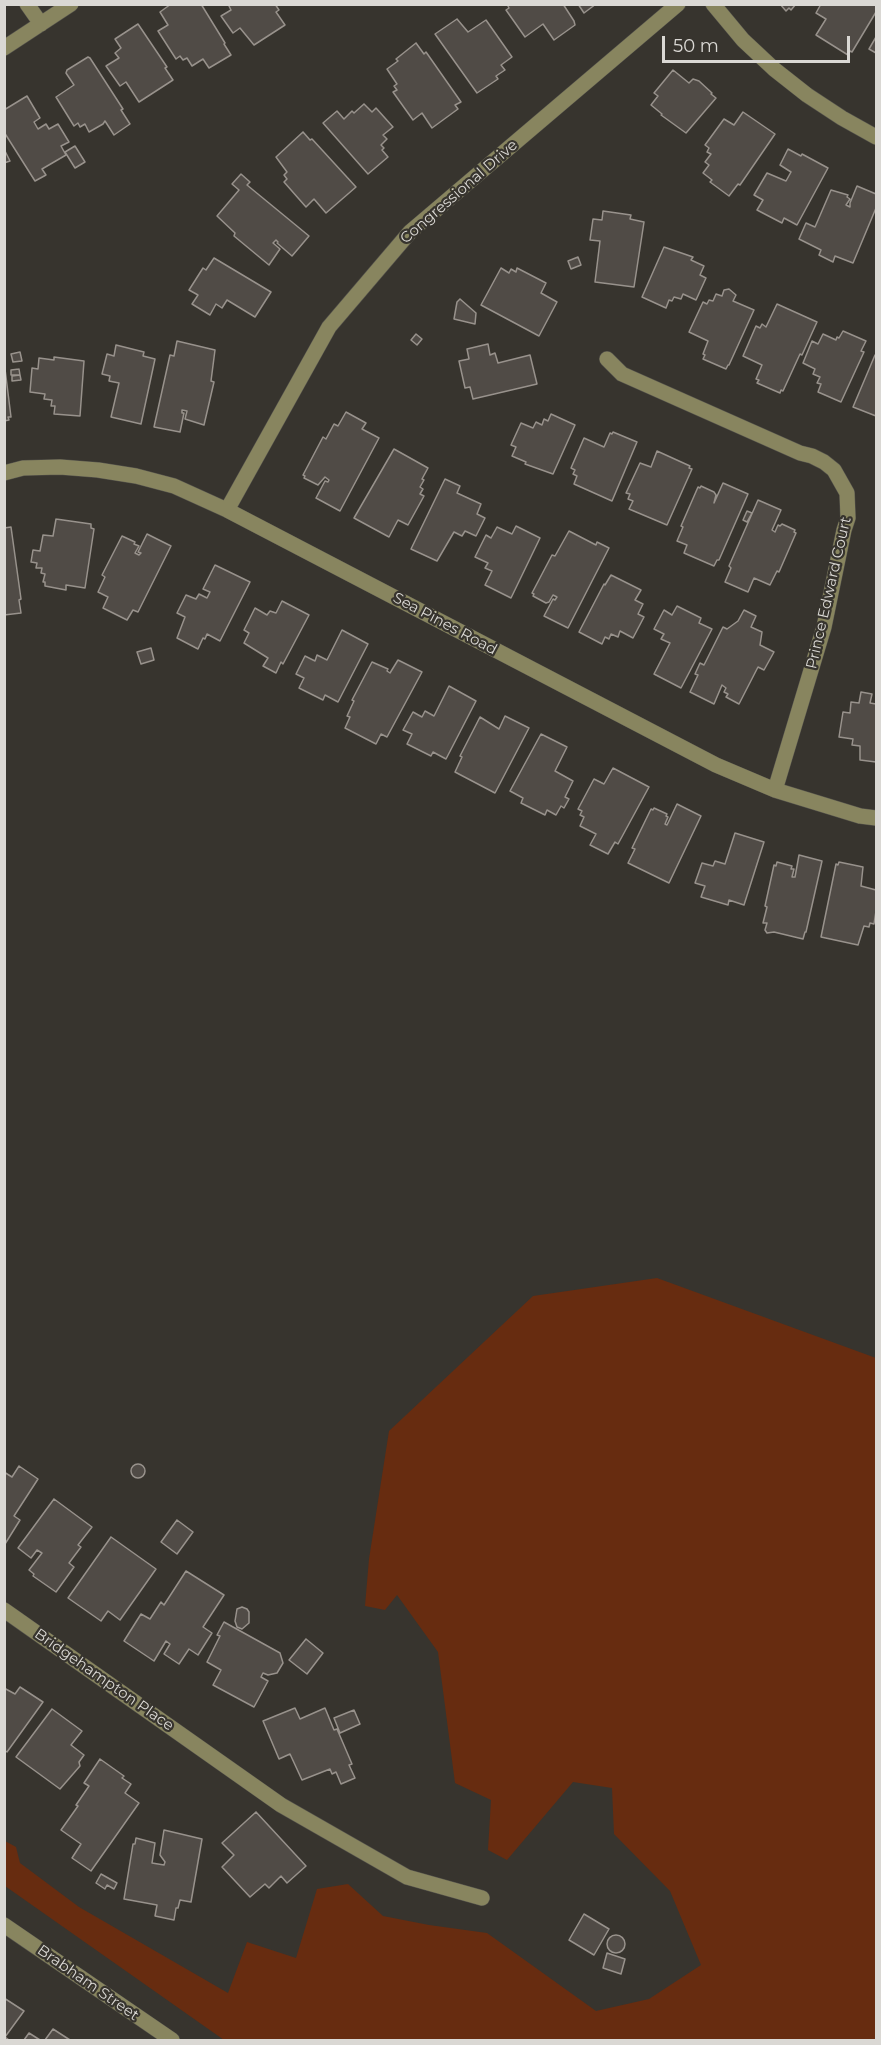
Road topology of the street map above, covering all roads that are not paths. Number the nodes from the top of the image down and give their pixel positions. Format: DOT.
graph roads {
  1 [pos="27,4"];
  2 [pos="71,4"];
  3 [pos="678,4"];
  4 [pos="713,4"];
  5 [pos="41,24"];
  6 [pos="7,41"];
  7 [pos="876,137"];
  8 [pos="607,359"];
  9 [pos="4,473"];
  10 [pos="227,510"];
  11 [pos="775,790"];
  12 [pos="876,818"];
  13 [pos="4,1610"];
  14 [pos="482,1898"];
  15 [pos="4,1925"];
  16 [pos="172,2040"];
  1 -- 5 [label="street"];
  2 -- 5 [label="street"];
  3 -- 10 [label="street, Congressional Drive"];
  4 -- 7 [label="street"];
  5 -- 6 [label="street"];
  8 -- 11 [label="street, Prince Edward Court"];
  9 -- 10 [label="street, Sea Pines Road"];
  10 -- 11 [label="street, Sea Pines Road"];
  11 -- 12 [label="street, Sea Pines Road"];
  13 -- 14 [label="street, Bridgehampton Place"];
  15 -- 16 [label="street, Brabham Street"];
}
